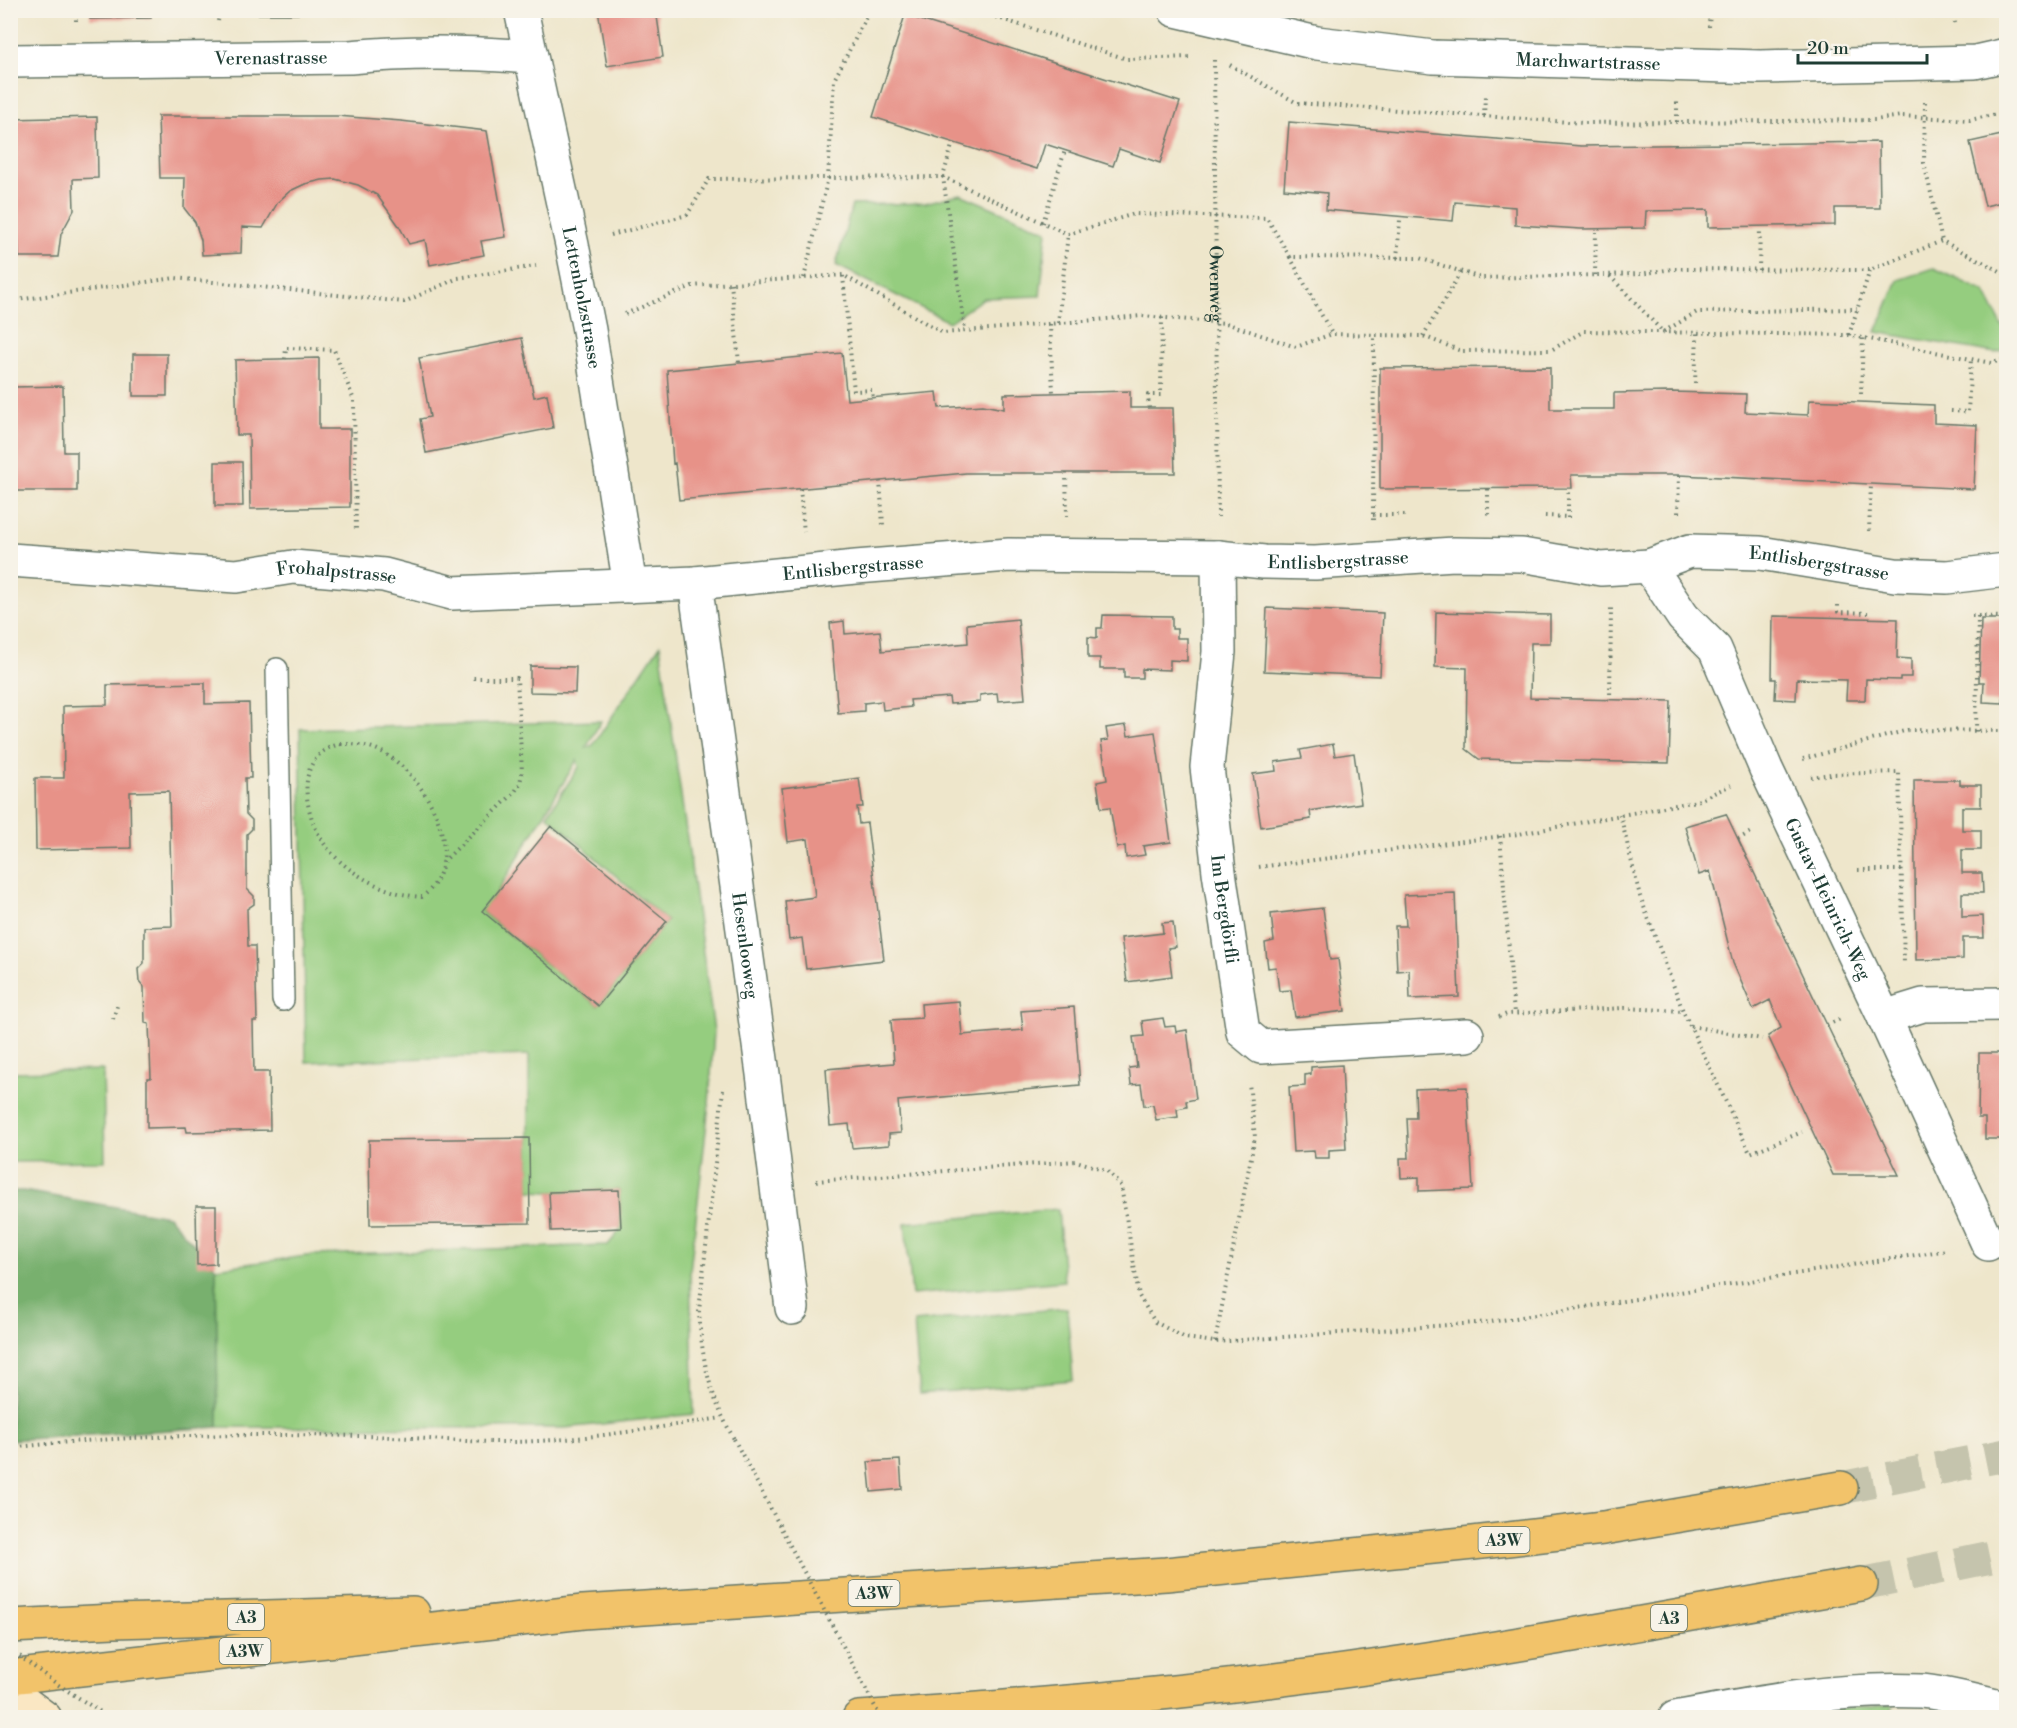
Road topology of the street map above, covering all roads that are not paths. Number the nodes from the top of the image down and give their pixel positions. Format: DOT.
graph roads {
  1 [pos="521,10"];
  2 [pos="1175,10"];
  3 [pos="1213,15"];
  4 [pos="2007,55"];
  5 [pos="531,57"];
  6 [pos="10,61"];
  7 [pos="1218,556"];
  8 [pos="10,560"];
  9 [pos="1649,566"];
  10 [pos="2007,570"];
  11 [pos="679,584"];
  12 [pos="630,586"];
  13 [pos="277,669"];
  14 [pos="283,1000"];
  15 [pos="2007,1004"];
  16 [pos="1895,1013"];
  17 [pos="1467,1035"];
  18 [pos="1988,1244"];
  19 [pos="792,1308"];
  20 [pos="1841,1488"];
  21 [pos="1862,1584"];
  22 [pos="583,1612"];
  23 [pos="10,1626"];
  24 [pos="10,1677"];
  25 [pos="10,1692"];
  26 [pos="2007,1708"];
  27 [pos="45,1718"];
  28 [pos="859,1718"];
  29 [pos="1675,1718"];
  1 -- 5 [label="street, Lettenholzstrasse"];
  2 -- 3 [label="street, Marchwartstrasse"];
  3 -- 4 [label="street, Marchwartstrasse"];
  5 -- 6 [label="street, Verenastrasse"];
  5 -- 12 [label="street, Lettenholzstrasse"];
  7 -- 9 [label="street, Entlisbergstrasse"];
  7 -- 11 [label="street, Entlisbergstrasse"];
  7 -- 17 [label="street, Im Bergdörfli"];
  8 -- 12 [label="street, Frohalpstrasse"];
  9 -- 10 [label="street, Entlisbergstrasse"];
  9 -- 16 [label="street, Gustav-Heinrich-Weg"];
  11 -- 12 [label="street, Frohalpstrasse"];
  11 -- 19 [label="street, Hesenlooweg"];
  13 -- 14 [label="lane"];
  15 -- 16 [label="street"];
  16 -- 18 [label="street, Gustav-Heinrich-Weg"];
  20 -- 22 [label="highway, A3W"];
  21 -- 28 [label="highway, A3"];
  22 -- 23 [label="highway, A3"];
  22 -- 24 [label="highway, A3W"];
  25 -- 27 [label="main road"];
  26 -- 29 [label="street"];
}
